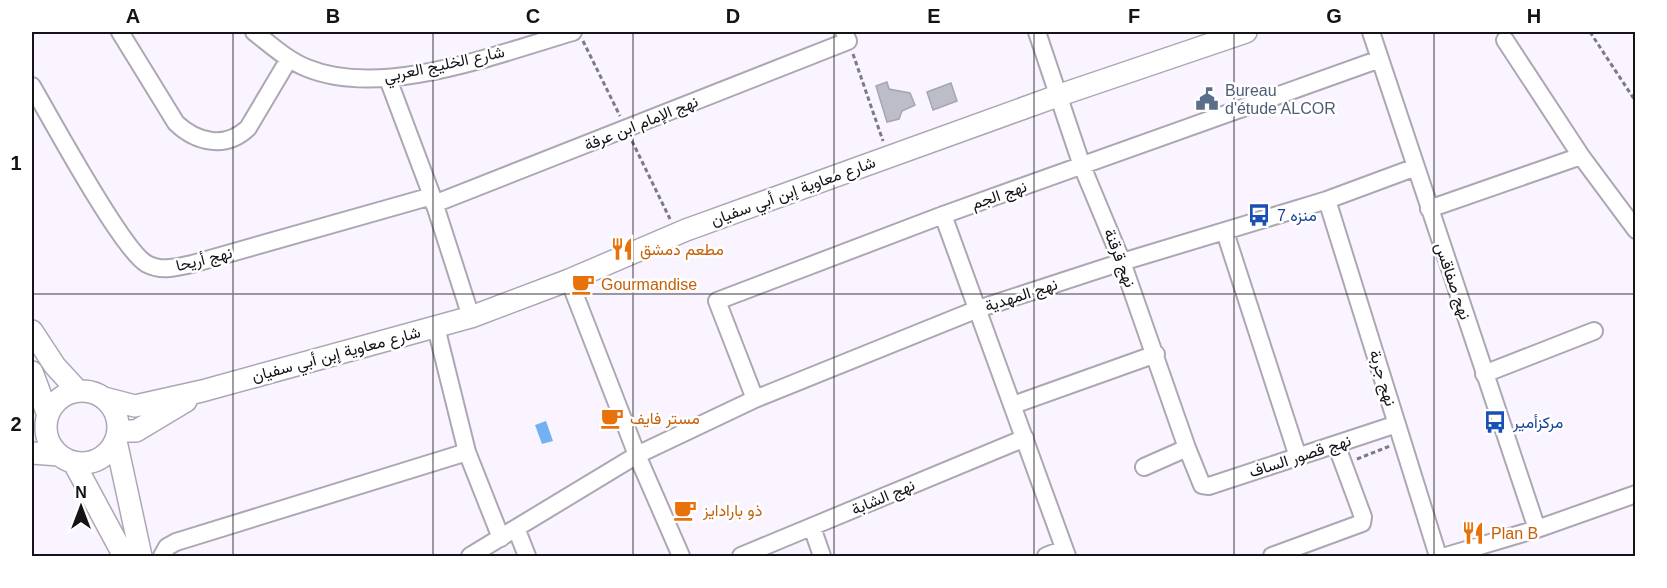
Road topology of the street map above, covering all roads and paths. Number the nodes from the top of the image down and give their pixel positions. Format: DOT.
graph roads {
  1 [pos="120,32"];
  2 [pos="254,32"];
  3 [pos="573,32"];
  4 [pos="579,32"];
  5 [pos="1037,32"];
  6 [pos="1246,32"];
  7 [pos="1371,32"];
  8 [pos="1590,32"];
  9 [pos="846,36"];
  10 [pos="1505,40"];
  11 [pos="289,59"];
  12 [pos="1380,59"];
  13 [pos="388,79"];
  14 [pos="32,86"];
  15 [pos="1060,95"];
  16 [pos="1635,102"];
  17 [pos="626,130"];
  18 [pos="888,156"];
  19 [pos="1581,156"];
  20 [pos="1082,166"];
  21 [pos="1416,167"];
  22 [pos="433,200"];
  23 [pos="1327,200"];
  24 [pos="1429,209"];
  25 [pos="943,215"];
  26 [pos="1635,231"];
  27 [pos="1226,232"];
  28 [pos="677,234"];
  29 [pos="1122,262"];
  30 [pos="569,280"];
  31 [pos="978,309"];
  32 [pos="471,317"];
  33 [pos="436,327"];
  34 [pos="32,331"];
  35 [pos="1594,331"];
  36 [pos="1156,354"];
  37 [pos="32,372"];
  38 [pos="1484,374"];
  39 [pos="78,391"];
  40 [pos="202,391"];
  41 [pos="104,398"];
  42 [pos="755,399"];
  43 [pos="1013,405"];
  44 [pos="42,421"];
  45 [pos="1397,424"];
  46 [pos="117,436"];
  47 [pos="1024,438"];
  48 [pos="1402,441"];
  49 [pos="1336,444"];
  50 [pos="1186,448"];
  51 [pos="32,453"];
  52 [pos="467,453"];
  53 [pos="637,455"];
  54 [pos="1298,457"];
  55 [pos="67,459"];
  56 [pos="1344,464"];
  57 [pos="1144,467"];
  58 [pos="1203,484"];
  59 [pos="1635,494"];
  60 [pos="812,527"];
  61 [pos="516,528"];
  62 [pos="1537,529"];
  63 [pos="501,538"];
  64 [pos="1481,552"];
  65 [pos="1066,553"];
  66 [pos="124,556"];
  67 [pos="141,556"];
  68 [pos="162,556"];
  69 [pos="470,556"];
  70 [pos="527,556"];
  71 [pos="681,556"];
  72 [pos="741,556"];
  73 [pos="822,556"];
  74 [pos="1046,556"];
  75 [pos="1272,556"];
  76 [pos="1438,556"];
  77 [pos="1446,556"];
  1 -- 11 [label="street"];
  2 -- 11 [label="street, شارع الخليج العربي"];
  3 -- 13 [label="street, شارع الخليج العربي"];
  4 -- 17 [label="path"];
  5 -- 15 [label="street, نهج قرقنة"];
  6 -- 15 [label="main road, شارع معاوية إبن أبي سفيان"];
  7 -- 12 [label="street, نهج صفاقس"];
  8 -- 16 [label="path"];
  9 -- 17 [label="street, نهج الإمام ابن عرفة"];
  9 -- 18 [label="path"];
  10 -- 19 [label="street"];
  11 -- 13 [label="street, شارع الخليج العربي"];
  12 -- 20 [label="street, نهج الجم"];
  12 -- 21 [label="street, نهج صفاقس"];
  13 -- 22 [label="street"];
  14 -- 22 [label="street, نهج أريحا"];
  15 -- 18 [label="main road, شارع معاوية إبن أبي سفيان"];
  15 -- 20 [label="street, نهج قرقنة"];
  17 -- 22 [label="street, نهج الإمام ابن عرفة"];
  17 -- 28 [label="path"];
  18 -- 28 [label="main road, شارع معاوية إبن أبي سفيان"];
  19 -- 24 [label="street"];
  19 -- 26 [label="street"];
  20 -- 25 [label="street, نهج الجم"];
  20 -- 29 [label="street, نهج قرقنة"];
  21 -- 23 [label="street, نهج المهدية"];
  21 -- 24 [label="street, نهج صفاقس"];
  22 -- 32 [label="street"];
  23 -- 27 [label="street, نهج المهدية"];
  23 -- 45 [label="street, نهج جربة"];
  24 -- 38 [label="street, نهج صفاقس"];
  25 -- 31 [label="street"];
  25 -- 42 [label="street, نهج الجم"];
  27 -- 29 [label="street, نهج المهدية"];
  27 -- 54 [label="street"];
  28 -- 30 [label="main road, شارع معاوية إبن أبي سفيان"];
  29 -- 31 [label="street, نهج المهدية"];
  29 -- 36 [label="street, نهج قرقنة"];
  30 -- 32 [label="main road, شارع معاوية إبن أبي سفيان"];
  30 -- 53 [label="street"];
  31 -- 42 [label="street, نهج المهدية"];
  31 -- 43 [label="street"];
  32 -- 33 [label="main road, شارع معاوية إبن أبي سفيان"];
  33 -- 40 [label="main road, شارع معاوية إبن أبي سفيان"];
  33 -- 52 [label="street"];
  34 -- 39 [label="main road"];
  35 -- 38 [label="street"];
  36 -- 43 [label="street"];
  36 -- 50 [label="street, نهج قرقنة"];
  37 -- 44 [label="main road"];
  38 -- 62 [label="street, نهج صفاقس"];
  39 -- 41 [label="main road, شارع معاوية إبن أبي سفيان"];
  39 -- 44 [label="main road"];
  40 -- 41 [label="main road, شارع معاوية إبن أبي سفيان"];
  40 -- 46 [label="main road, شارع معاوية إبن أبي سفيان"];
  41 -- 46 [label="main road"];
  42 -- 53 [label="street, نهج المهدية"];
  43 -- 47 [label="street"];
  44 -- 55 [label="main road"];
  45 -- 48 [label="street, نهج جربة"];
  45 -- 49 [label="street, نهج قصور الساف"];
  46 -- 55 [label="main road, شارع معاوية إبن أبي سفيان"];
  46 -- 67 [label="main road"];
  47 -- 60 [label="street, نهج الشابة"];
  47 -- 65 [label="street"];
  48 -- 56 [label="path, نهج قصور الساف"];
  48 -- 76 [label="street, نهج جربة"];
  49 -- 54 [label="street, نهج قصور الساف"];
  49 -- 56 [label="street"];
  50 -- 57 [label="street"];
  50 -- 58 [label="street, نهج قرقنة"];
  51 -- 55 [label="main road, شارع معاوية إبن أبي سفيان"];
  52 -- 63 [label="street"];
  52 -- 68 [label="street"];
  53 -- 61 [label="street, نهج المهدية"];
  53 -- 71 [label="street"];
  54 -- 58 [label="street, نهج قصور الساف"];
  55 -- 66 [label="main road"];
  56 -- 75 [label="street"];
  59 -- 62 [label="street"];
  60 -- 72 [label="street, نهج الشابة"];
  60 -- 73 [label="street"];
  61 -- 63 [label="street, نهج المهدية"];
  61 -- 70 [label="street"];
  62 -- 64 [label="street"];
  63 -- 69 [label="street, نهج المهدية"];
  64 -- 77 [label="street"];
  65 -- 74 [label="street"];
}
